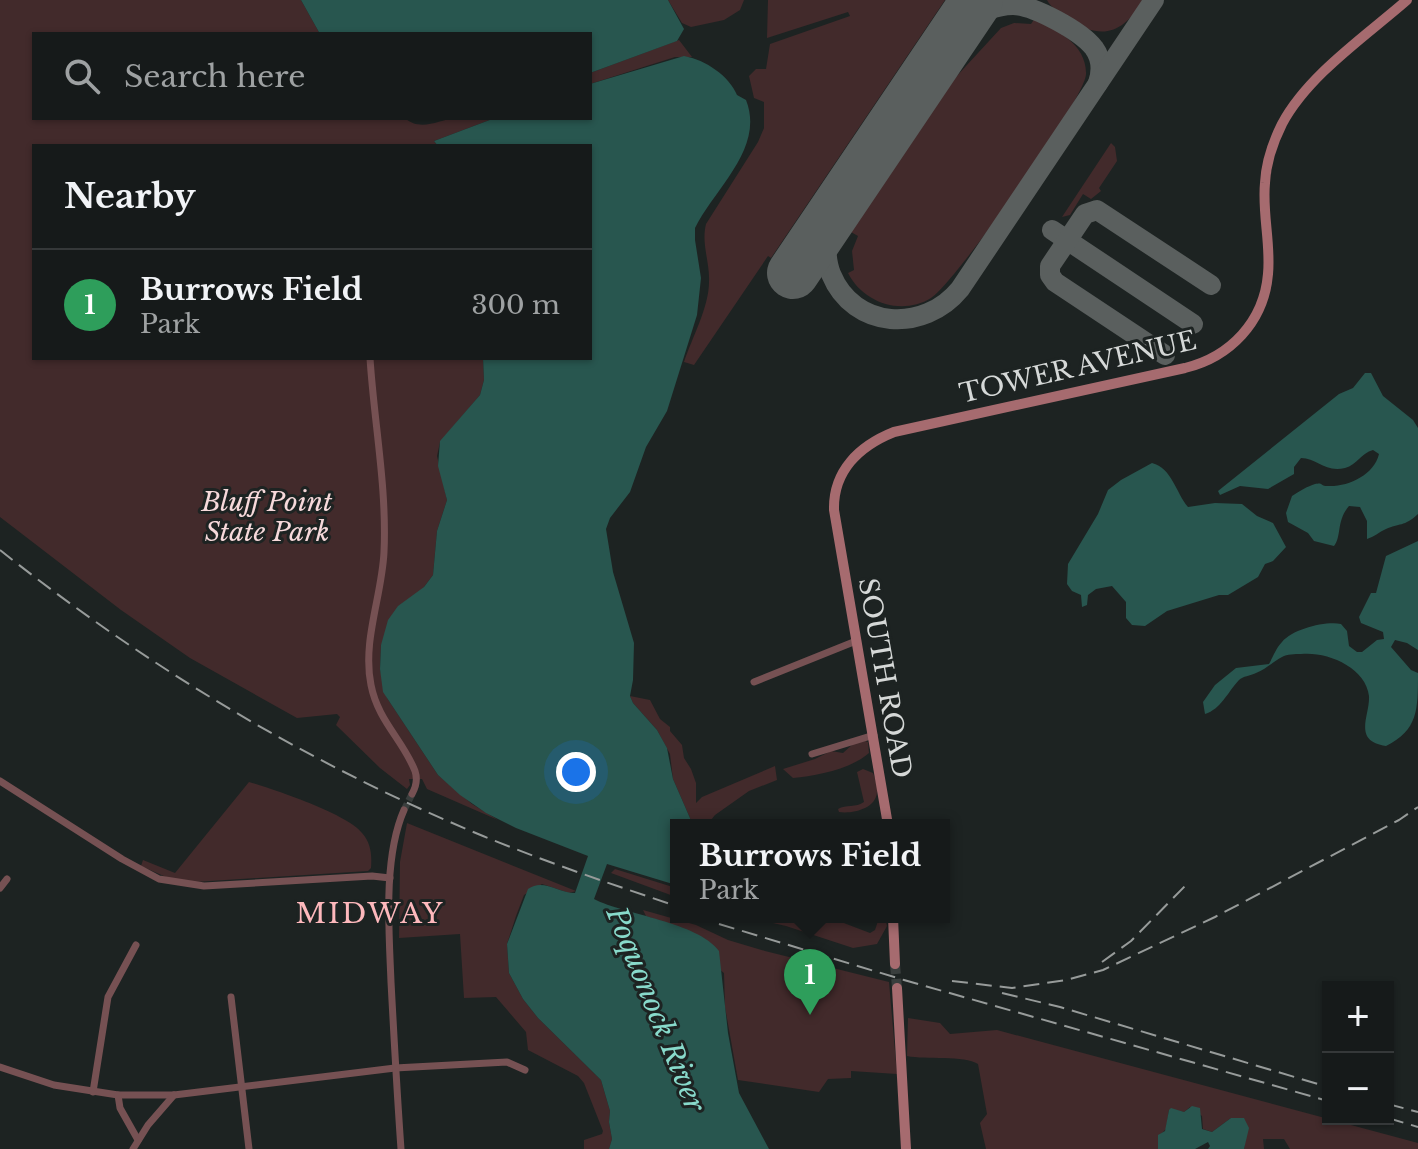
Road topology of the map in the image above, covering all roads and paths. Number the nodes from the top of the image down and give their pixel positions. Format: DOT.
graph roads {
  1 [pos="1407,0"];
  2 [pos="370,360"];
  3 [pos="838,538"];
  4 [pos="856,641"];
  5 [pos="754,682"];
  6 [pos="874,735"];
  7 [pos="812,754"];
  8 [pos="0,781"];
  9 [pos="412,794"];
  10 [pos="404,810"];
  11 [pos="887,819"];
  12 [pos="390,878"];
  13 [pos="7,879"];
  14 [pos="0,888"];
  15 [pos="893,923"];
  16 [pos="136,945"];
  17 [pos="895,964"];
  18 [pos="897,988"];
  19 [pos="231,997"];
  20 [pos="0,1067"];
  21 [pos="395,1068"];
  22 [pos="525,1070"];
  23 [pos="241,1085"];
  24 [pos="93,1092"];
  25 [pos="118,1095"];
  26 [pos="174,1095"];
  27 [pos="138,1140"];
  28 [pos="133,1149"];
  29 [pos="249,1149"];
  30 [pos="401,1149"];
  31 [pos="906,1149"];
  1 -- 3 [label="main road, TOWER AVENUE"];
  2 -- 9 [label="street"];
  3 -- 4 [label="main road, SOUTH ROAD"];
  4 -- 5 [label="street"];
  4 -- 6 [label="main road, SOUTH ROAD"];
  6 -- 7 [label="street"];
  6 -- 11 [label="main road, SOUTH ROAD"];
  8 -- 12 [label="street"];
  10 -- 12 [label="street"];
  12 -- 21 [label="street"];
  13 -- 14 [label="street"];
  15 -- 17 [label="main road"];
  16 -- 24 [label="street"];
  18 -- 31 [label="main road"];
  19 -- 23 [label="street"];
  20 -- 24 [label="street"];
  21 -- 22 [label="street"];
  21 -- 23 [label="street"];
  21 -- 30 [label="street"];
  23 -- 26 [label="street"];
  23 -- 29 [label="street"];
  24 -- 25 [label="street"];
  25 -- 26 [label="street"];
  25 -- 27 [label="street"];
  26 -- 27 [label="street"];
  27 -- 28 [label="street"];
}
